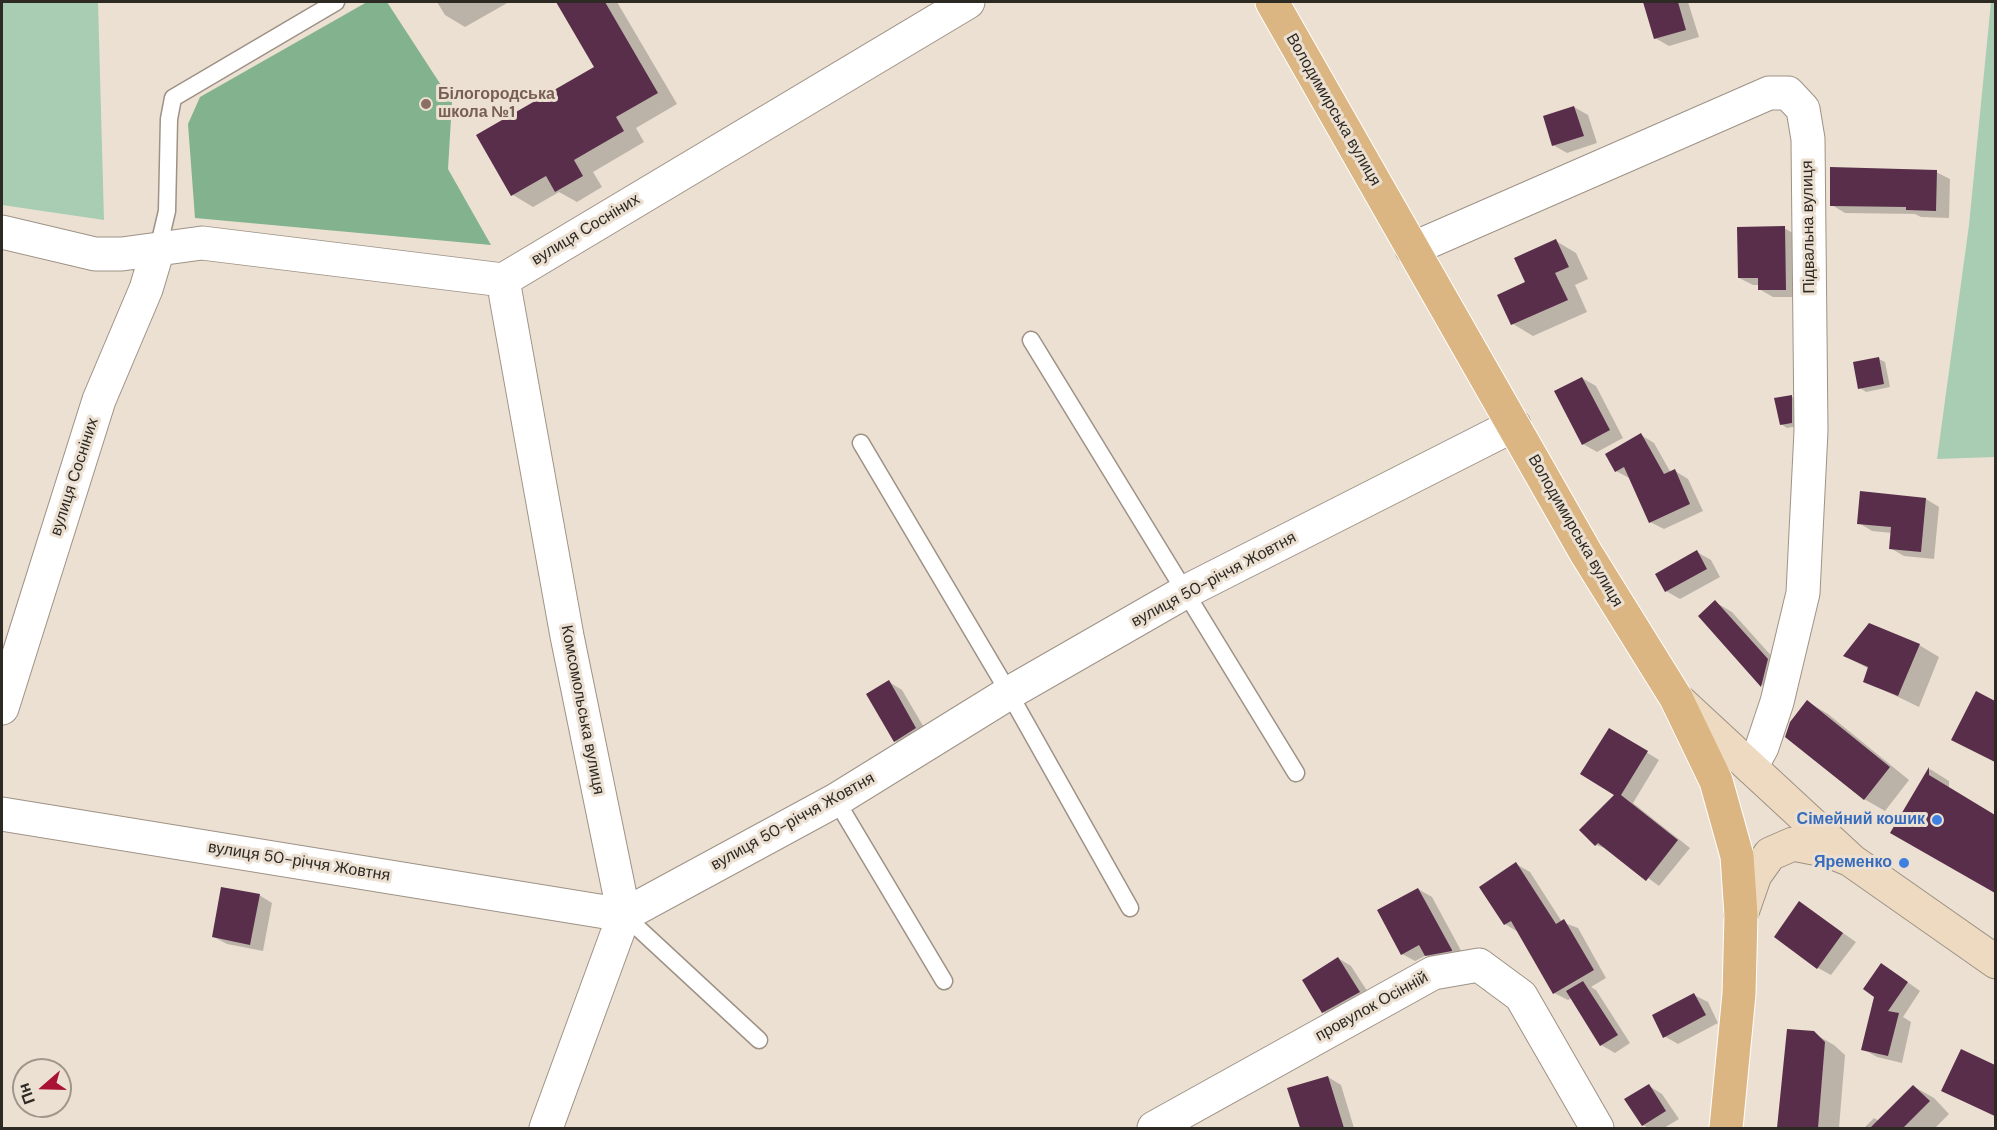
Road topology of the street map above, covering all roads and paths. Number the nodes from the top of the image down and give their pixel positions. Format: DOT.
graph roads {
  1 [pos="336,2"];
  2 [pos="968,2"];
  3 [pos="1272,2"];
  4 [pos="2,232"];
  5 [pos="158,249"];
  6 [pos="1412,249"];
  7 [pos="503,280"];
  8 [pos="1031,340"];
  9 [pos="1514,425"];
  10 [pos="861,443"];
  11 [pos="1185,592"];
  12 [pos="1010,693"];
  13 [pos="1676,698"];
  14 [pos="2,708"];
  15 [pos="1750,767"];
  16 [pos="1296,773"];
  17 [pos="836,800"];
  18 [pos="2,814"];
  19 [pos="1852,861"];
  20 [pos="1130,908"];
  21 [pos="624,915"];
  22 [pos="1741,915"];
  23 [pos="1995,962"];
  24 [pos="944,981"];
  25 [pos="759,1040"];
  26 [pos="546,1128"];
  27 [pos="1154,1128"];
  28 [pos="1597,1128"];
  29 [pos="1726,1128"];
  1 -- 5 [label="lane"];
  2 -- 7 [label="street, вулиця Сосніних"];
  3 -- 6 [label="main road, Володимирська вулиця"];
  4 -- 5 [label="street"];
  5 -- 7 [label="street"];
  5 -- 14 [label="street, вулиця Сосніних"];
  6 -- 9 [label="main road, Володимирська вулиця"];
  6 -- 15 [label="street, Підвальна вулиця"];
  7 -- 21 [label="street, Комсомольська вулиця"];
  8 -- 11 [label="lane"];
  9 -- 11 [label="street, вулиця 50-річчя Жовтня"];
  9 -- 13 [label="main road, Володимирська вулиця"];
  10 -- 12 [label="lane"];
  11 -- 12 [label="street, вулиця 50-річчя Жовтня"];
  11 -- 16 [label="lane"];
  12 -- 17 [label="street, вулиця 50-річчя Жовтня"];
  12 -- 20 [label="lane"];
  13 -- 15 [label="street, Володимирська вулиця"];
  13 -- 22 [label="main road"];
  15 -- 19 [label="street, Володимирська вулиця"];
  17 -- 21 [label="street, вулиця 50-річчя Жовтня"];
  17 -- 24 [label="lane"];
  18 -- 21 [label="street, вулиця 50-річчя Жовтня"];
  19 -- 22 [label="street"];
  19 -- 23 [label="street, Володимирська вулиця"];
  21 -- 25 [label="lane"];
  21 -- 26 [label="street"];
  22 -- 29 [label="main road"];
  27 -- 28 [label="street, провулок Осінній"];
}
